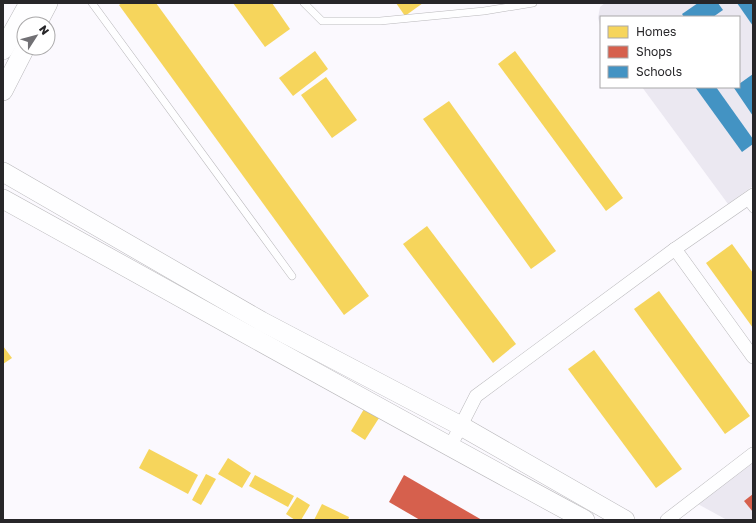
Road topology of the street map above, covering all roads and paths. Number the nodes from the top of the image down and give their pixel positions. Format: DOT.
graph roads {
  1 [pos="29,3"];
  2 [pos="48,3"];
  3 [pos="92,3"];
  4 [pos="304,3"];
  5 [pos="533,3"];
  6 [pos="41,16"];
  7 [pos="3,50"];
  8 [pos="21,56"];
  9 [pos="3,91"];
  10 [pos="3,172"];
  11 [pos="3,199"];
  12 [pos="751,201"];
  13 [pos="675,249"];
  14 [pos="292,276"];
  15 [pos="753,357"];
  16 [pos="461,426"];
  17 [pos="450,447"];
  18 [pos="753,454"];
  19 [pos="586,520"];
  20 [pos="625,520"];
  21 [pos="667,520"];
  1 -- 7 [label="main road"];
  2 -- 6 [label="main road"];
  3 -- 14 [label="lane"];
  4 -- 5 [label="lane"];
  8 -- 9 [label="main road"];
  10 -- 16 [label="main road"];
  11 -- 17 [label="main road"];
  12 -- 13 [label="street"];
  13 -- 15 [label="street"];
  13 -- 16 [label="street"];
  16 -- 17 [label="street"];
  16 -- 20 [label="main road"];
  17 -- 19 [label="main road"];
  18 -- 21 [label="street"];
}
